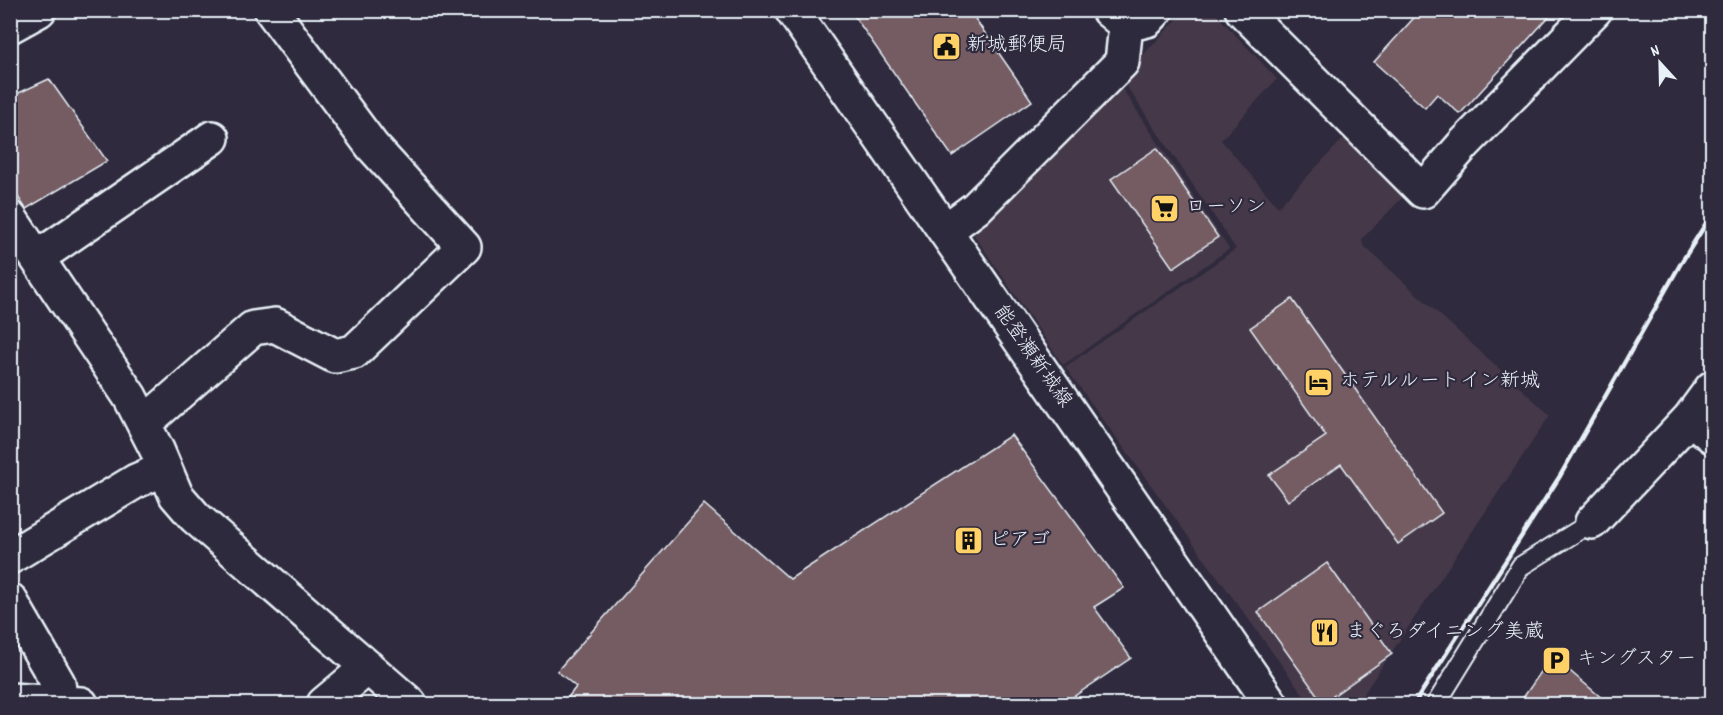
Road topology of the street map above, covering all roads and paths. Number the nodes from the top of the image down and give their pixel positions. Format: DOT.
graph roads {
  1 [pos="39,10"];
  2 [pos="271,10"];
  3 [pos="792,10"];
  4 [pos="1156,10"];
  5 [pos="1242,10"];
  6 [pos="1594,10"];
  7 [pos="1117,18"];
  8 [pos="10,26"];
  9 [pos="212,138"];
  10 [pos="10,218"];
  11 [pos="945,231"];
  12 [pos="37,258"];
  13 [pos="1713,388"];
  14 [pos="142,420"];
  15 [pos="1701,427"];
  16 [pos="164,469"];
  17 [pos="1592,522"];
  18 [pos="10,557"];
  19 [pos="10,600"];
  20 [pos="368,667"];
  21 [pos="10,700"];
  22 [pos="72,703"];
  23 [pos="324,705"];
  24 [pos="410,705"];
  25 [pos="1271,705"];
  26 [pos="1436,705"];
  1 -- 8 [label="street"];
  2 -- 14 [label="street"];
  3 -- 11 [label="street, 能登瀬新城線"];
  4 -- 7 [label="street"];
  5 -- 6 [label="street"];
  7 -- 11 [label="street"];
  9 -- 12 [label="street"];
  10 -- 12 [label="street"];
  11 -- 25 [label="street, 能登瀬新城線"];
  12 -- 14 [label="street"];
  13 -- 15 [label="street"];
  14 -- 16 [label="street"];
  15 -- 17 [label="street"];
  16 -- 18 [label="street"];
  16 -- 20 [label="street"];
  17 -- 26 [label="lane"];
  19 -- 22 [label="street"];
  20 -- 23 [label="street"];
  20 -- 24 [label="street"];
  21 -- 22 [label="street"];
}
